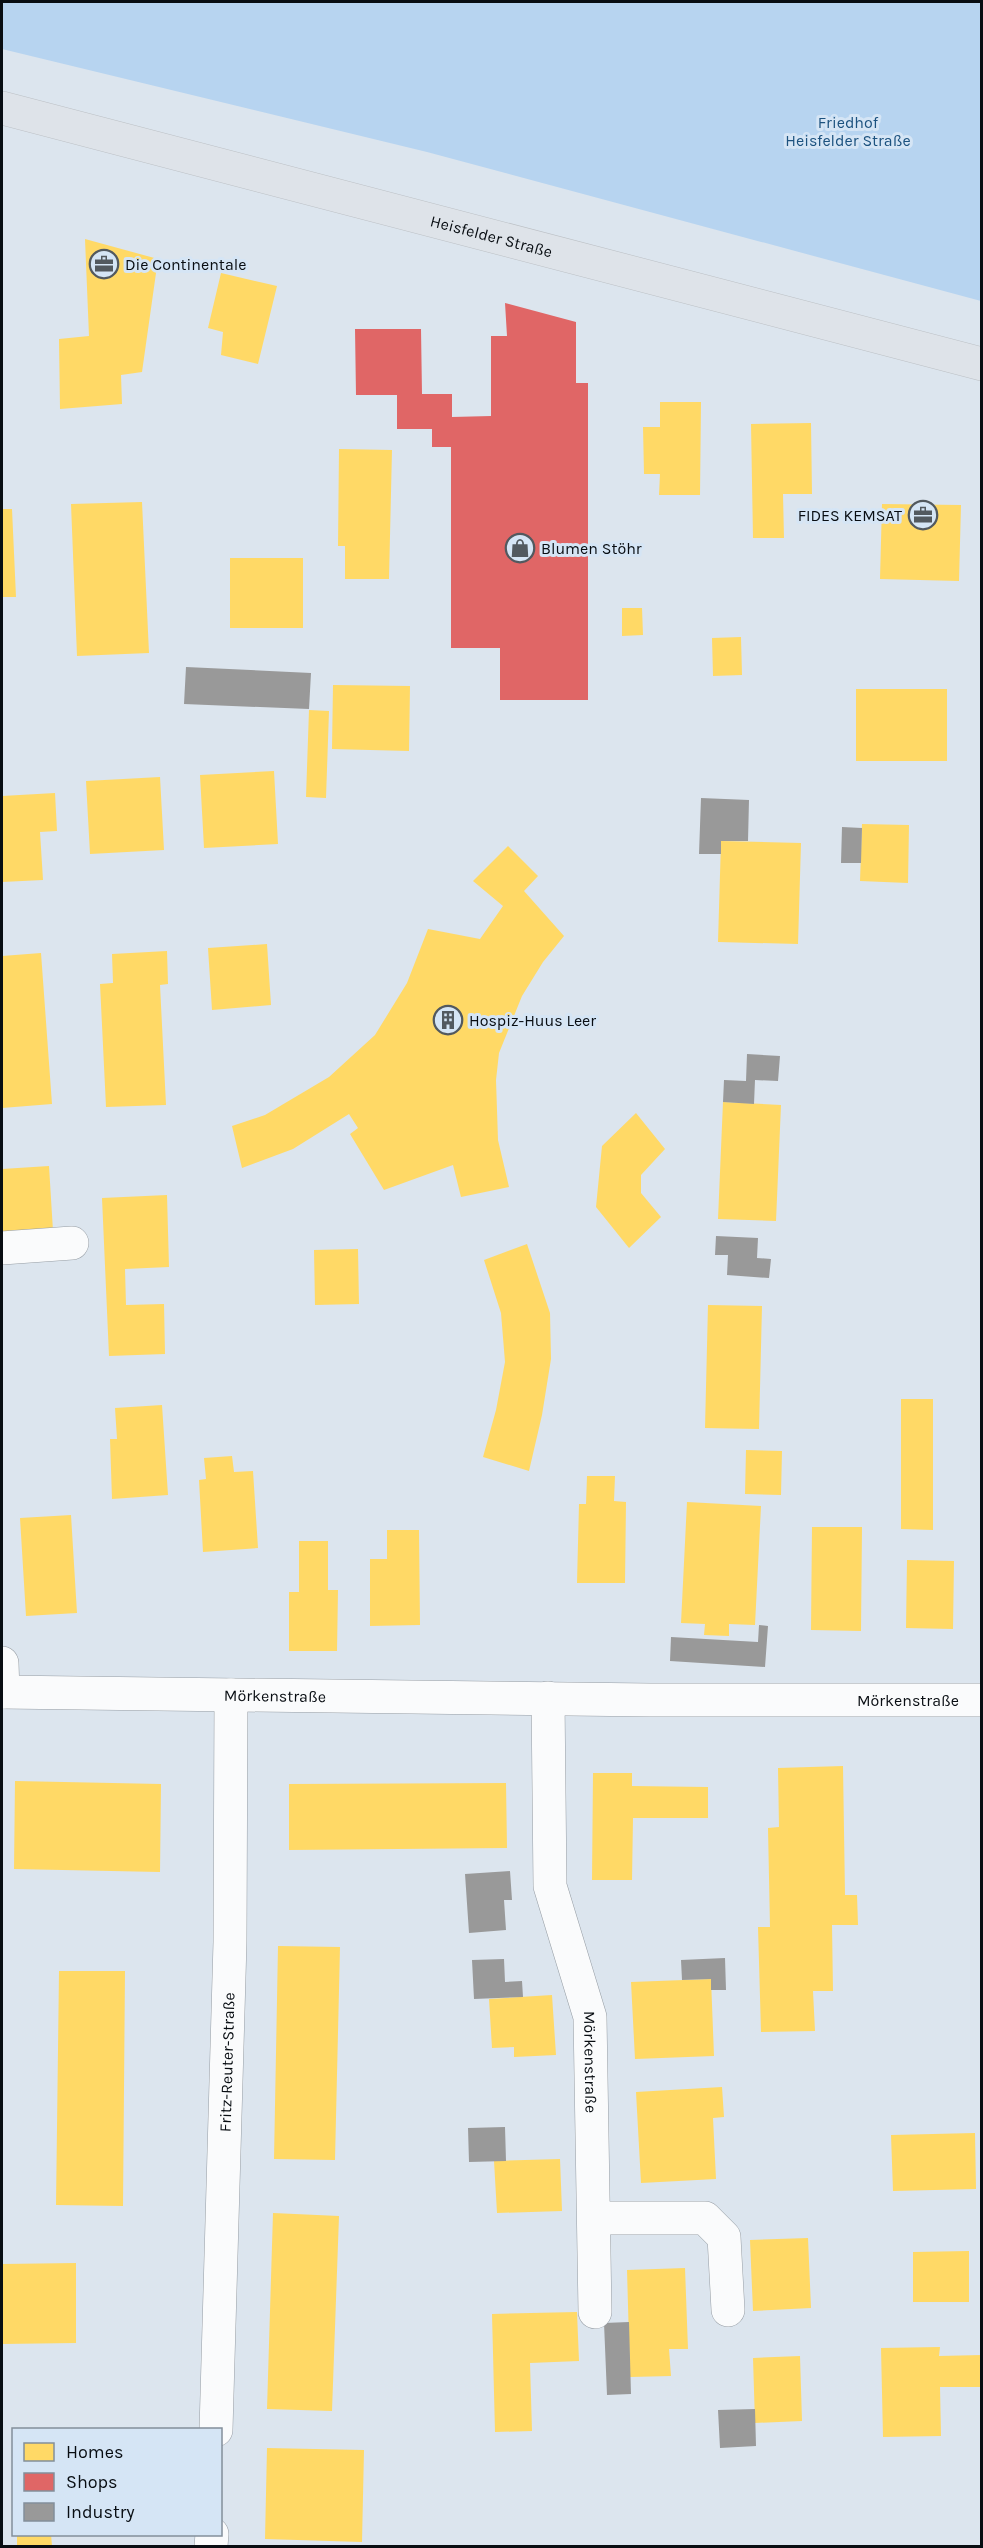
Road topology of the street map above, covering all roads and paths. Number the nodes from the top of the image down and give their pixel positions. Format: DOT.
graph roads {
  1 [pos="2,108"];
  2 [pos="981,364"];
  3 [pos="72,1244"];
  4 [pos="2,1248"];
  5 [pos="2,1682"];
  6 [pos="231,1695"];
  7 [pos="548,1698"];
  8 [pos="981,1700"];
  9 [pos="594,2217"];
  10 [pos="728,2310"];
  11 [pos="595,2312"];
  12 [pos="216,2428"];
  1 -- 2 [label="main road, Heisfelder Straße"];
  3 -- 4 [label="street"];
  5 -- 6 [label="street, Mörkenstraße"];
  6 -- 7 [label="street, Mörkenstraße"];
  6 -- 12 [label="street, Fritz-Reuter-Straße"];
  7 -- 8 [label="street, Mörkenstraße"];
  7 -- 9 [label="street, Mörkenstraße"];
  9 -- 10 [label="street"];
  9 -- 11 [label="street, Mörkenstraße"];
}
